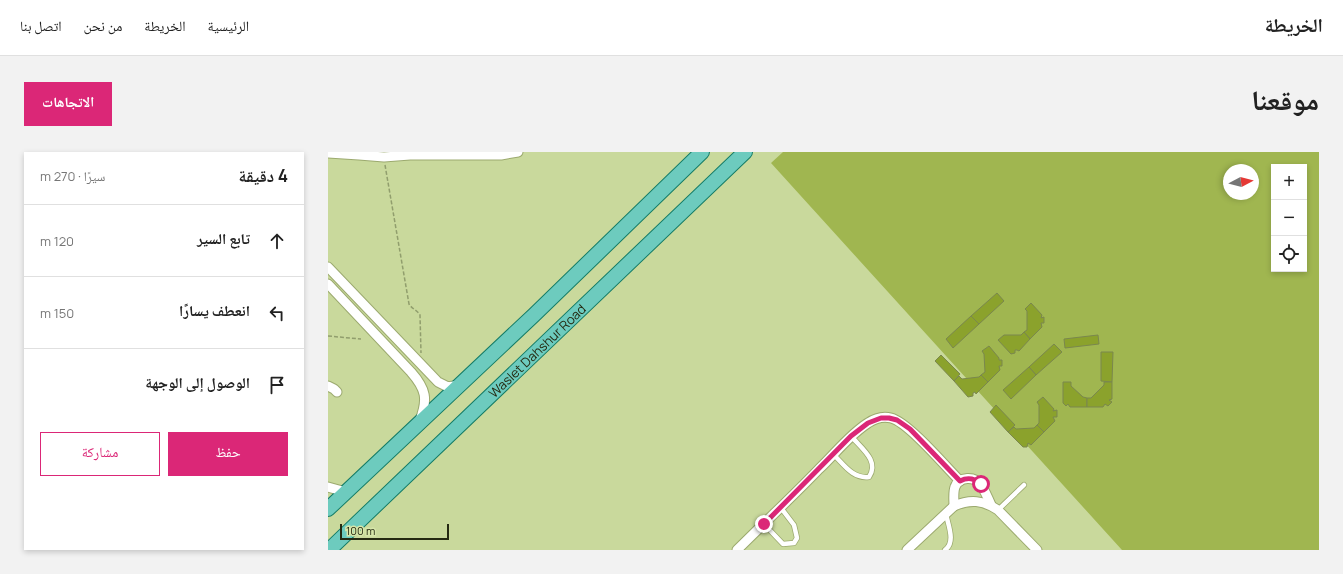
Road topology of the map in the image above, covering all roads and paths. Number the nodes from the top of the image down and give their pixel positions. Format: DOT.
graph roads {
  1 [pos="518,152"];
  2 [pos="702,152"];
  3 [pos="745,152"];
  4 [pos="328,153"];
  5 [pos="359,153"];
  6 [pos="456,154"];
  7 [pos="384,158"];
  8 [pos="328,267"];
  9 [pos="328,284"];
  10 [pos="328,336"];
  11 [pos="361,338"];
  12 [pos="421,365"];
  13 [pos="433,377"];
  14 [pos="422,385"];
  15 [pos="459,385"];
  16 [pos="328,386"];
  17 [pos="337,392"];
  18 [pos="419,422"];
  19 [pos="851,436"];
  20 [pos="834,455"];
  21 [pos="960,481"];
  22 [pos="1024,485"];
  23 [pos="328,486"];
  24 [pos="346,492"];
  25 [pos="954,506"];
  26 [pos="994,507"];
  27 [pos="781,508"];
  28 [pos="328,509"];
  29 [pos="946,512"];
  30 [pos="764,524"];
  31 [pos="329,550"];
  32 [pos="737,550"];
  33 [pos="907,550"];
  34 [pos="945,550"];
  35 [pos="1037,550"];
  1 -- 6 [label="street"];
  2 -- 15 [label="main road"];
  3 -- 31 [label="main road, Waslet Dahshur Road"];
  4 -- 5 [label="street"];
  5 -- 7 [label="street"];
  6 -- 7 [label="street"];
  7 -- 12 [label="path"];
  8 -- 12 [label="street"];
  9 -- 14 [label="street"];
  10 -- 11 [label="path"];
  12 -- 13 [label="street"];
  13 -- 14 [label="street"];
  13 -- 15 [label="street"];
  14 -- 18 [label="street"];
  15 -- 18 [label="main road"];
  16 -- 17 [label="street"];
  18 -- 24 [label="main road"];
  19 -- 20 [label="street"];
  19 -- 20 [label="lane"];
  19 -- 21 [label="street"];
  20 -- 27 [label="street"];
  21 -- 25 [label="street"];
  21 -- 26 [label="street"];
  22 -- 26 [label="lane"];
  23 -- 24 [label="street"];
  24 -- 28 [label="main road"];
  25 -- 26 [label="street"];
  25 -- 29 [label="street"];
  26 -- 35 [label="street"];
  27 -- 30 [label="street"];
  27 -- 30 [label="lane"];
  29 -- 33 [label="street"];
  29 -- 34 [label="lane"];
  30 -- 32 [label="street"];
}
